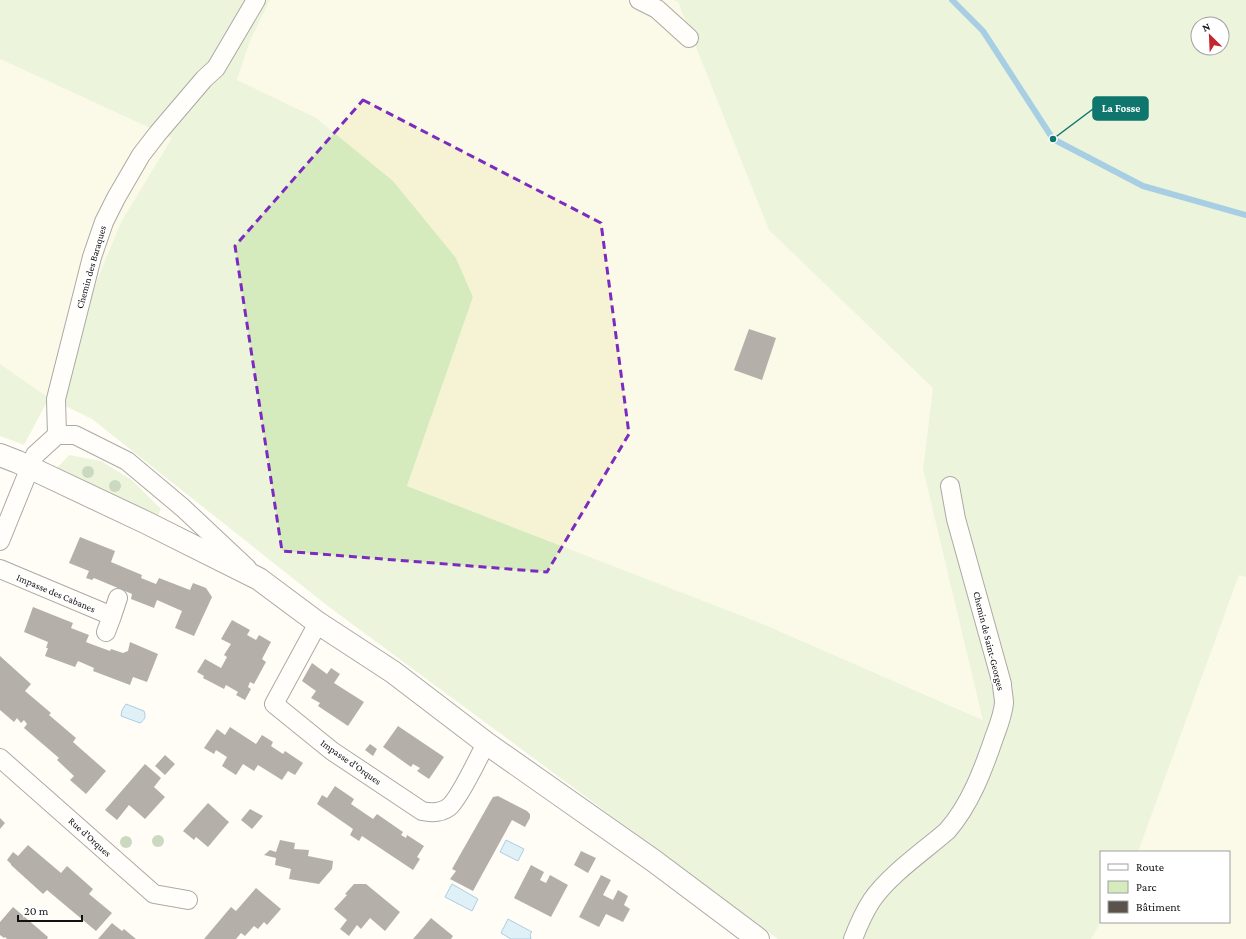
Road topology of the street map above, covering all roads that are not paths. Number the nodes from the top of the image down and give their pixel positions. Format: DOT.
graph roads {
  1 [pos="256,0"];
  2 [pos="639,0"];
  3 [pos="690,38"];
  4 [pos="57,435"];
  5 [pos="0,455"];
  6 [pos="30,468"];
  7 [pos="950,486"];
  8 [pos="0,541"];
  9 [pos="0,569"];
  10 [pos="259,579"];
  11 [pos="118,598"];
  12 [pos="318,623"];
  13 [pos="486,744"];
  14 [pos="0,758"];
  15 [pos="188,900"];
  16 [pos="758,939"];
  17 [pos="853,939"];
  1 -- 4 [label="street, Chemin des Baraques"];
  2 -- 3 [label="street"];
  4 -- 6 [label="street"];
  4 -- 10 [label="street"];
  5 -- 6 [label="street"];
  6 -- 8 [label="street"];
  6 -- 10 [label="street"];
  7 -- 17 [label="street, Chemin de Saint-Georges"];
  9 -- 11 [label="street, Impasse des Cabanes"];
  10 -- 12 [label="street"];
  12 -- 13 [label="street"];
  12 -- 13 [label="street, Impasse d'Orques"];
  13 -- 16 [label="street"];
  14 -- 15 [label="street, Rue d'Orques"];
}
